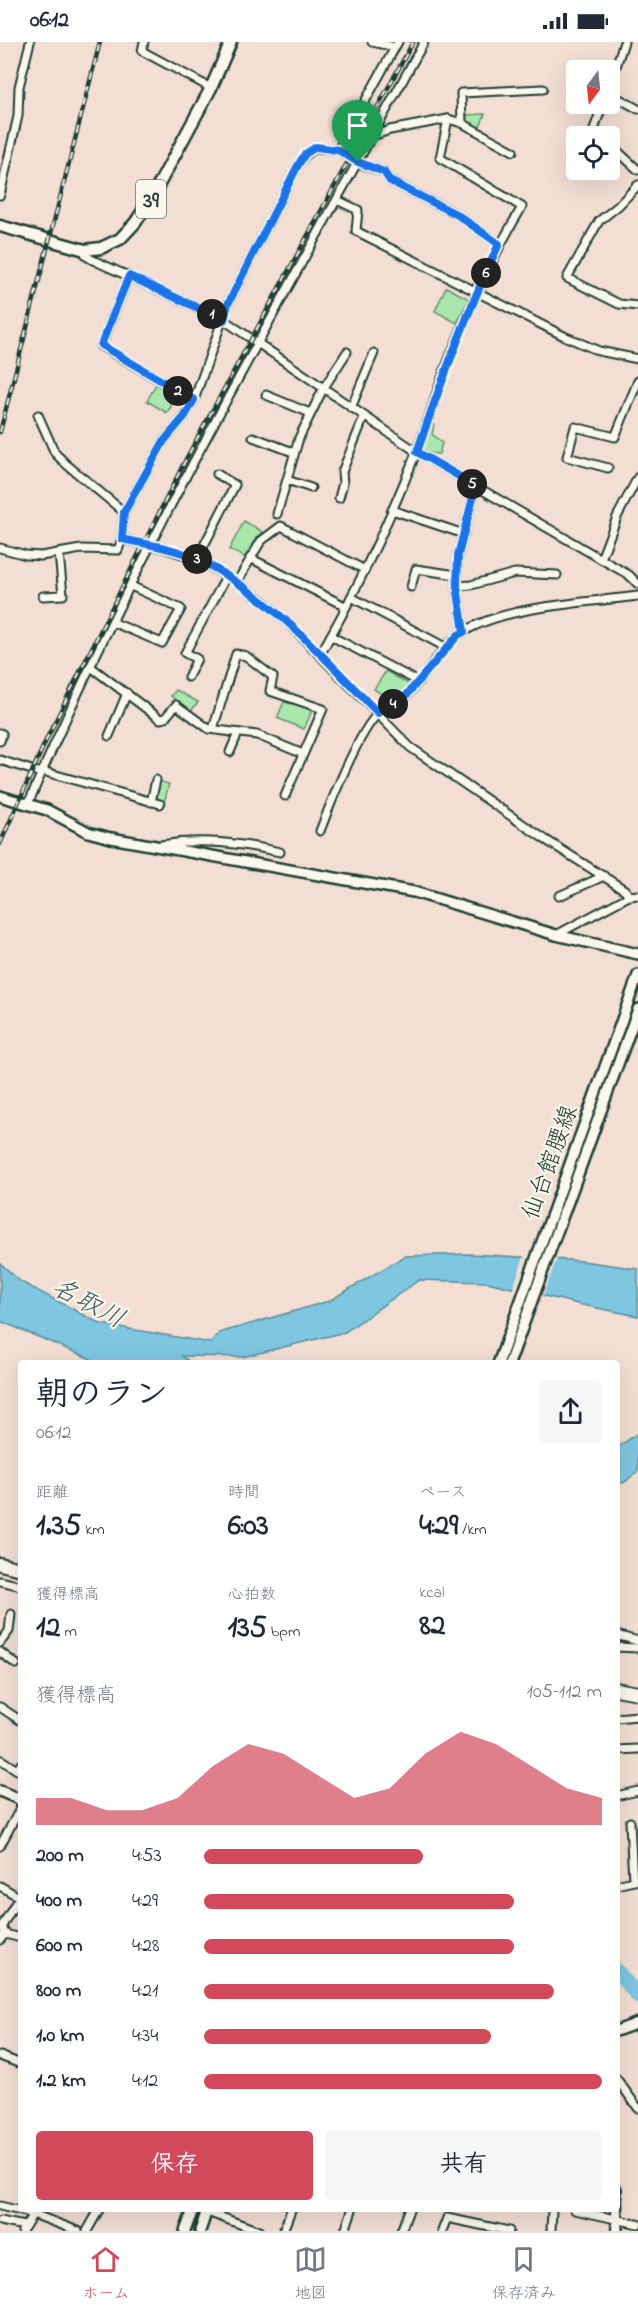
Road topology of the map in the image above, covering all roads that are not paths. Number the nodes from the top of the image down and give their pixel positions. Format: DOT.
graph roads {
  1 [pos="30,42"];
  2 [pos="144,42"];
  3 [pos="231,42"];
  4 [pos="372,42"];
  5 [pos="424,42"];
  6 [pos="624,42"];
  7 [pos="397,45"];
  8 [pos="618,60"];
  9 [pos="211,88"];
  10 [pos="543,89"];
  11 [pos="620,99"];
  12 [pos="638,109"];
  13 [pos="448,119"];
  14 [pos="462,123"];
  15 [pos="372,136"];
  16 [pos="338,150"];
  17 [pos="513,151"];
  18 [pos="620,153"];
  19 [pos="358,162"];
  20 [pos="638,170"];
  21 [pos="638,185"];
  22 [pos="0,195"];
  23 [pos="337,200"];
  24 [pos="0,226"];
  25 [pos="499,244"];
  26 [pos="85,250"];
  27 [pos="129,276"];
  28 [pos="476,293"];
  29 [pos="638,306"];
  30 [pos="224,320"];
  31 [pos="257,343"];
  32 [pos="347,352"];
  33 [pos="374,353"];
  34 [pos="638,359"];
  35 [pos="638,381"];
  36 [pos="323,389"];
  37 [pos="266,395"];
  38 [pos="194,400"];
  39 [pos="351,408"];
  40 [pos="310,413"];
  41 [pos="38,415"];
  42 [pos="364,417"];
  43 [pos="253,436"];
  44 [pos="293,452"];
  45 [pos="417,452"];
  46 [pos="608,468"];
  47 [pos="217,474"];
  48 [pos="638,477"];
  49 [pos="287,480"];
  50 [pos="476,486"];
  51 [pos="311,488"];
  52 [pos="339,498"];
  53 [pos="392,510"];
  54 [pos="124,512"];
  55 [pos="277,514"];
  56 [pos="464,534"];
  57 [pos="122,539"];
  58 [pos="150,546"];
  59 [pos="0,548"];
  60 [pos="59,553"];
  61 [pos="250,558"];
  62 [pos="197,559"];
  63 [pos="601,559"];
  64 [pos="365,570"];
  65 [pos="457,575"];
  66 [pos="557,575"];
  67 [pos="226,577"];
  68 [pos="237,582"];
  69 [pos="638,584"];
  70 [pos="131,586"];
  71 [pos="457,586"];
  72 [pos="411,587"];
  73 [pos="43,596"];
  74 [pos="351,597"];
  75 [pos="638,597"];
  76 [pos="345,606"];
  77 [pos="112,622"];
  78 [pos="464,632"];
  79 [pos="331,636"];
  80 [pos="447,648"];
  81 [pos="320,655"];
  82 [pos="91,667"];
  83 [pos="188,677"];
  84 [pos="419,682"];
  85 [pos="127,693"];
  86 [pos="378,713"];
  87 [pos="213,729"];
  88 [pos="0,733"];
  89 [pos="238,733"];
  90 [pos="109,736"];
  91 [pos="0,741"];
  92 [pos="230,752"];
  93 [pos="303,754"];
  94 [pos="0,760"];
  95 [pos="42,772"];
  96 [pos="156,780"];
  97 [pos="0,796"];
  98 [pos="285,796"];
  99 [pos="151,802"];
  100 [pos="28,804"];
  101 [pos="160,804"];
  102 [pos="320,831"];
  103 [pos="156,846"];
  104 [pos="280,852"];
  105 [pos="604,876"];
  106 [pos="638,895"];
  107 [pos="559,896"];
  108 [pos="629,896"];
  109 [pos="556,935"];
  110 [pos="638,954"];
  111 [pos="638,975"];
  112 [pos="638,1009"];
  113 [pos="499,1360"];
  114 [pos="510,1360"];
  115 [pos="0,1564"];
  116 [pos="18,1568"];
  117 [pos="0,1581"];
  118 [pos="18,1585"];
  119 [pos="11,1614"];
  120 [pos="620,1636"];
  121 [pos="638,1641"];
  122 [pos="0,1643"];
  123 [pos="620,1647"];
  124 [pos="638,1648"];
  125 [pos="0,1652"];
  126 [pos="16,1664"];
  127 [pos="620,1684"];
  128 [pos="638,1687"];
  129 [pos="620,1690"];
  130 [pos="638,1693"];
  131 [pos="0,1707"];
  132 [pos="638,1716"];
  133 [pos="620,1718"];
  134 [pos="18,1719"];
  135 [pos="638,1749"];
  136 [pos="620,1750"];
  137 [pos="0,1759"];
  138 [pos="18,1768"];
  139 [pos="0,1791"];
  140 [pos="638,1791"];
  141 [pos="620,1795"];
  142 [pos="18,1799"];
  143 [pos="18,1813"];
  144 [pos="630,1822"];
  145 [pos="0,1846"];
  146 [pos="635,1880"];
  147 [pos="620,1884"];
  148 [pos="0,1886"];
  149 [pos="18,1896"];
  150 [pos="18,1899"];
  151 [pos="2,1937"];
  152 [pos="18,1938"];
  153 [pos="636,2024"];
  154 [pos="620,2030"];
  155 [pos="0,2056"];
  156 [pos="18,2063"];
  157 [pos="620,2083"];
  158 [pos="638,2108"];
  159 [pos="0,2206"];
  160 [pos="18,2209"];
  161 [pos="35,2212"];
  162 [pos="98,2212"];
  163 [pos="192,2212"];
  164 [pos="205,2212"];
  165 [pos="210,2212"];
  166 [pos="290,2212"];
  167 [pos="351,2212"];
  168 [pos="408,2212"];
  169 [pos="552,2212"];
  170 [pos="585,2212"];
  171 [pos="618,2212"];
  172 [pos="618,2219"];
  173 [pos="0,2221"];
  174 [pos="638,2224"];
  175 [pos="23,2228"];
  176 [pos="89,2230"];
  177 [pos="78,2231"];
  178 [pos="185,2231"];
  179 [pos="200,2231"];
  180 [pos="259,2231"];
  181 [pos="283,2231"];
  182 [pos="345,2231"];
  183 [pos="401,2231"];
  184 [pos="442,2231"];
  185 [pos="505,2231"];
  186 [pos="551,2231"];
  187 [pos="617,2231"];
  1 -- 22 [label="street"];
  2 -- 9 [label="street"];
  3 -- 9 [label="main road, 39"];
  4 -- 7 [label="street"];
  5 -- 15 [label="street"];
  6 -- 8 [label="street"];
  7 -- 16 [label="street"];
  9 -- 26 [label="main road, 39"];
  10 -- 14 [label="street"];
  11 -- 12 [label="street"];
  13 -- 14 [label="street"];
  13 -- 15 [label="street"];
  13 -- 25 [label="street"];
  14 -- 17 [label="street"];
  15 -- 19 [label="street"];
  16 -- 19 [label="street"];
  16 -- 30 [label="street"];
  18 -- 20 [label="street"];
  19 -- 23 [label="street"];
  19 -- 25 [label="street"];
  21 -- 29 [label="street"];
  23 -- 28 [label="street"];
  23 -- 31 [label="street"];
  24 -- 26 [label="main road, 39"];
  25 -- 28 [label="street"];
  26 -- 27 [label="street"];
  27 -- 30 [label="street"];
  27 -- 38 [label="street"];
  28 -- 34 [label="street"];
  28 -- 45 [label="street"];
  30 -- 31 [label="street"];
  30 -- 38 [label="street"];
  31 -- 36 [label="street"];
  31 -- 58 [label="street"];
  32 -- 36 [label="street"];
  33 -- 39 [label="street"];
  35 -- 46 [label="street"];
  36 -- 39 [label="street"];
  36 -- 40 [label="street"];
  37 -- 40 [label="street"];
  38 -- 54 [label="street"];
  39 -- 42 [label="street"];
  40 -- 44 [label="street"];
  41 -- 54 [label="street"];
  42 -- 45 [label="street"];
  42 -- 52 [label="street"];
  43 -- 44 [label="street"];
  44 -- 49 [label="street"];
  45 -- 50 [label="street"];
  45 -- 53 [label="street"];
  47 -- 62 [label="street"];
  48 -- 63 [label="street"];
  49 -- 51 [label="street"];
  49 -- 55 [label="street"];
  50 -- 56 [label="street"];
  50 -- 63 [label="street"];
  53 -- 56 [label="street"];
  53 -- 64 [label="street"];
  54 -- 57 [label="street"];
  56 -- 65 [label="street"];
  57 -- 58 [label="street"];
  57 -- 60 [label="street"];
  58 -- 62 [label="street"];
  58 -- 70 [label="street"];
  59 -- 60 [label="street"];
  60 -- 73 [label="street"];
  61 -- 64 [label="street"];
  61 -- 68 [label="street"];
  61 -- 76 [label="street"];
  62 -- 67 [label="street"];
  63 -- 69 [label="street"];
  64 -- 74 [label="street"];
  65 -- 71 [label="street"];
  65 -- 72 [label="street"];
  66 -- 71 [label="street"];
  67 -- 68 [label="street"];
  67 -- 83 [label="street"];
  68 -- 81 [label="street"];
  70 -- 77 [label="street"];
  70 -- 77 [label="street"];
  71 -- 78 [label="street"];
  74 -- 76 [label="street"];
  74 -- 80 [label="street"];
  75 -- 78 [label="street"];
  76 -- 79 [label="street"];
  77 -- 82 [label="street"];
  78 -- 80 [label="street"];
  79 -- 81 [label="street"];
  79 -- 84 [label="street"];
  80 -- 84 [label="street"];
  81 -- 86 [label="street"];
  82 -- 85 [label="street"];
  82 -- 95 [label="street"];
  84 -- 86 [label="street"];
  85 -- 87 [label="street"];
  85 -- 90 [label="street"];
  86 -- 102 [label="street"];
  86 -- 105 [label="street"];
  87 -- 89 [label="street"];
  87 -- 93 [label="street"];
  88 -- 91 [label="street"];
  89 -- 92 [label="street"];
  89 -- 93 [label="street"];
  93 -- 98 [label="street"];
  94 -- 95 [label="street"];
  95 -- 99 [label="street"];
  95 -- 100 [label="street"];
  96 -- 99 [label="street"];
  97 -- 100 [label="main road"];
  99 -- 101 [label="street"];
  100 -- 103 [label="main road"];
  103 -- 104 [label="street"];
  103 -- 109 [label="main road"];
  105 -- 107 [label="street"];
  105 -- 108 [label="street"];
  106 -- 108 [label="street"];
  108 -- 109 [label="street"];
  109 -- 110 [label="main road"];
  111 -- 113 [label="main road, 仙台館腰線"];
  112 -- 114 [label="main road, 仙台館腰線"];
  115 -- 116 [label="highway"];
  117 -- 118 [label="street"];
  119 -- 122 [label="street"];
  120 -- 121 [label="street"];
  123 -- 124 [label="street"];
  125 -- 126 [label="street"];
  127 -- 128 [label="highway"];
  129 -- 130 [label="highway"];
  131 -- 134 [label="street"];
  132 -- 133 [label="street"];
  135 -- 136 [label="street"];
  137 -- 138 [label="street"];
  139 -- 142 [label="main road"];
  140 -- 141 [label="street"];
  143 -- 145 [label="street"];
  144 -- 146 [label="street"];
  146 -- 147 [label="street"];
  148 -- 149 [label="street"];
  150 -- 151 [label="street"];
  151 -- 152 [label="street"];
  153 -- 154 [label="main road"];
  155 -- 156 [label="street"];
  157 -- 158 [label="street"];
  159 -- 160 [label="street"];
  161 -- 175 [label="street"];
  161 -- 177 [label="street"];
  162 -- 176 [label="street"];
  163 -- 178 [label="main road"];
  164 -- 179 [label="main road"];
  165 -- 180 [label="street"];
  166 -- 181 [label="street"];
  167 -- 182 [label="street"];
  168 -- 183 [label="street"];
  169 -- 186 [label="street"];
  170 -- 172 [label="street"];
  171 -- 172 [label="main road"];
  172 -- 174 [label="street"];
  172 -- 187 [label="main road"];
  173 -- 175 [label="street"];
  184 -- 185 [label="street"];
}
